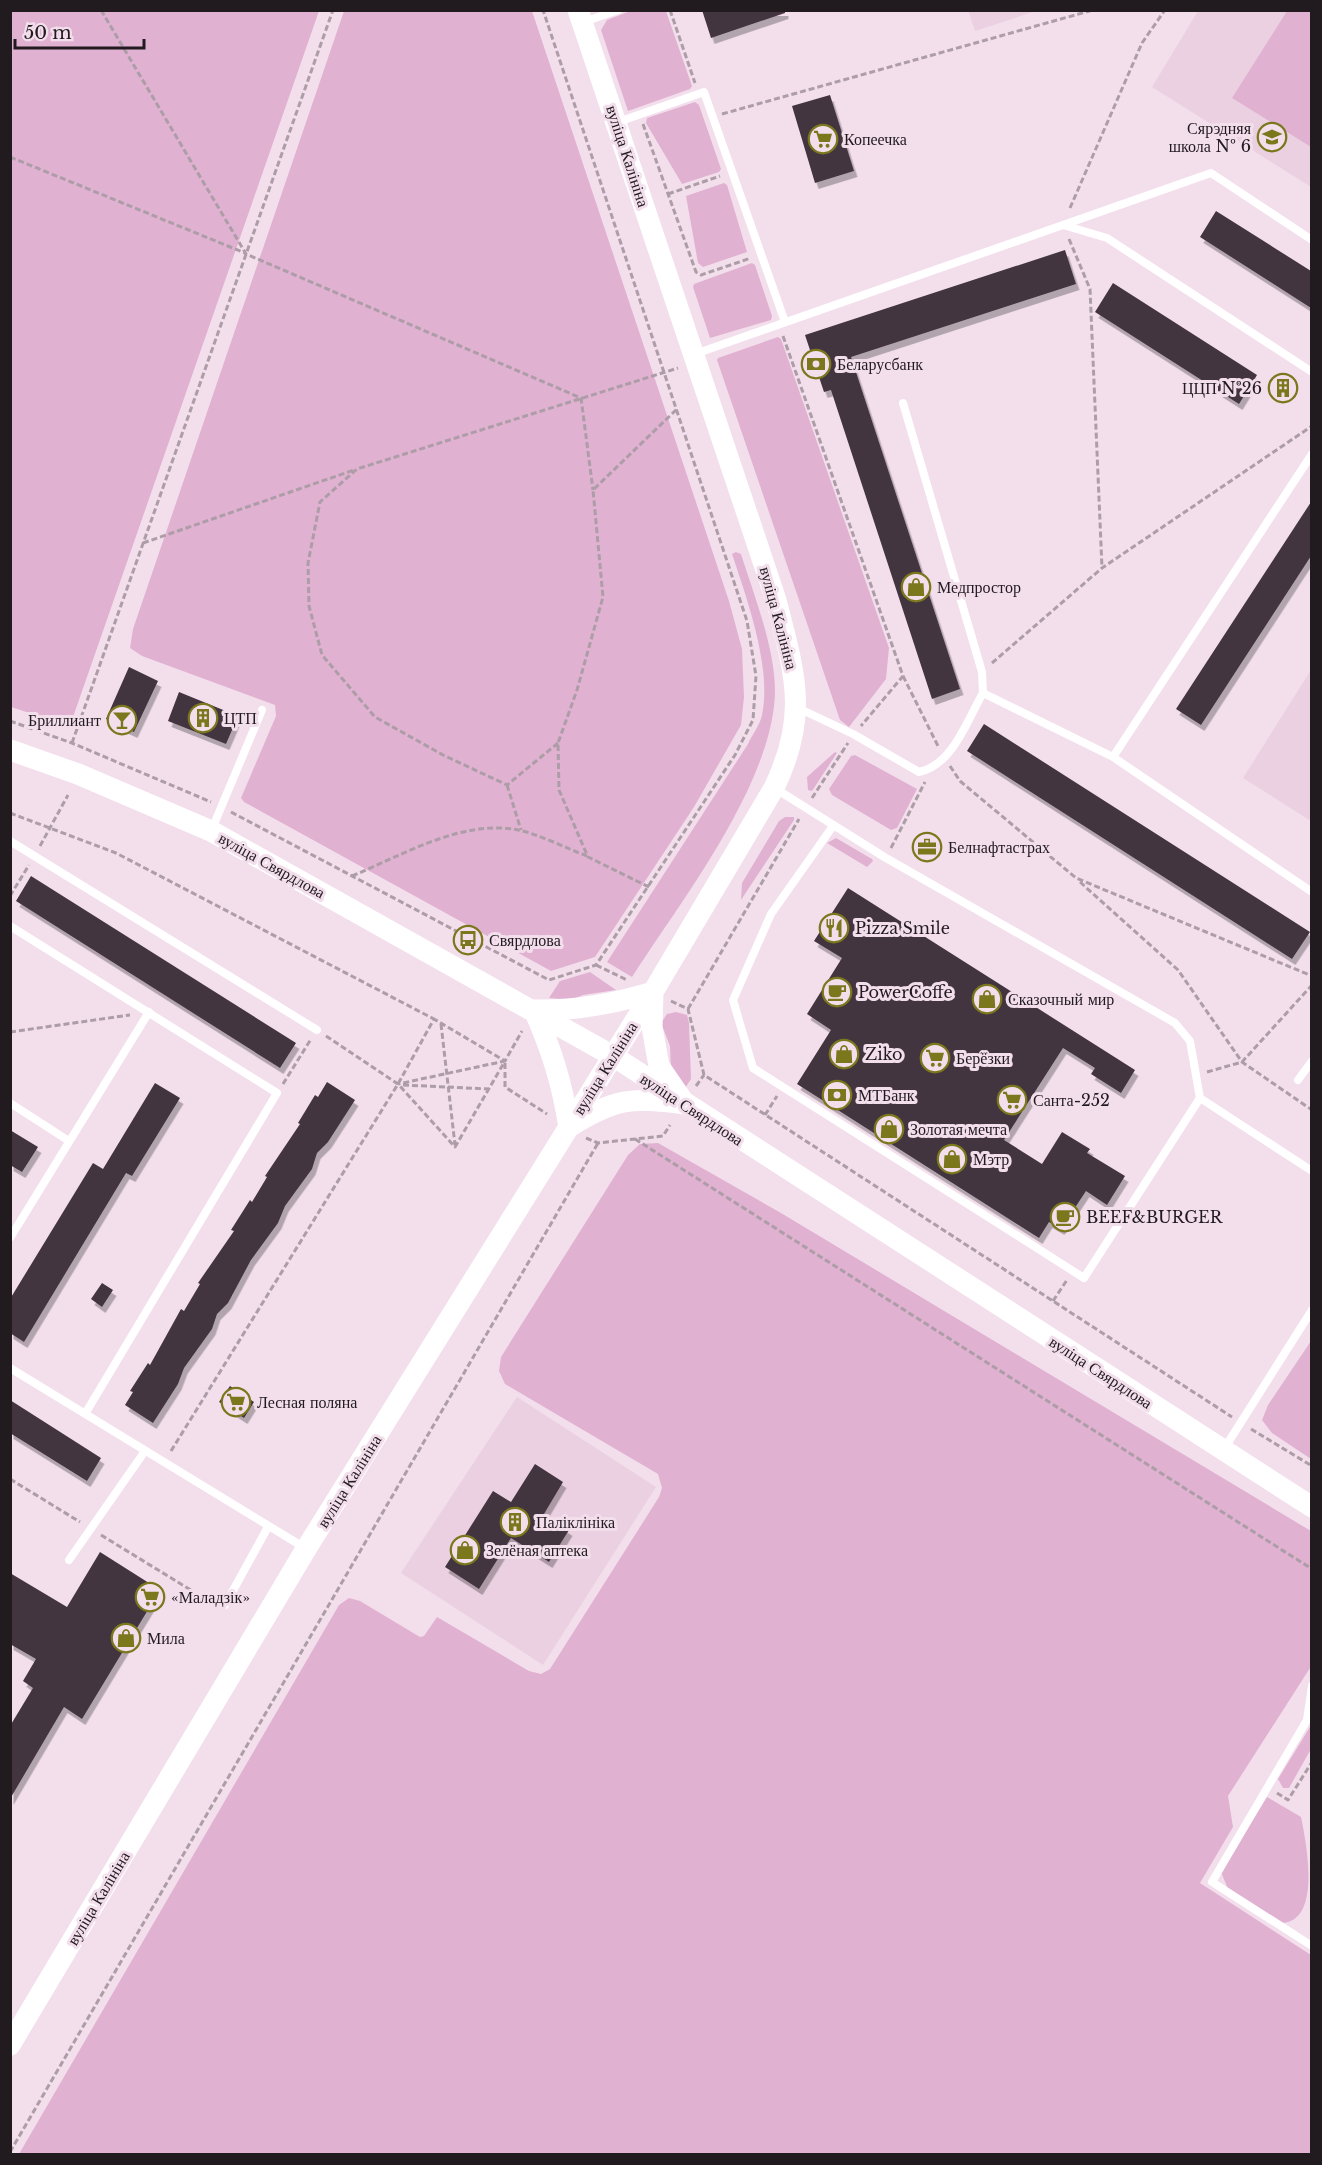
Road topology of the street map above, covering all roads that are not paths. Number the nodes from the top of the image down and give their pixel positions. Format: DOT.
graph roads {
  1 [pos="618,10"];
  2 [pos="580,16"];
  3 [pos="617,122"];
  4 [pos="1063,225"];
  5 [pos="1311,240"];
  6 [pos="782,324"];
  7 [pos="687,361"];
  8 [pos="1311,372"];
  9 [pos="903,403"];
  10 [pos="1311,454"];
  11 [pos="983,693"];
  12 [pos="798,708"];
  13 [pos="262,710"];
  14 [pos="13,755"];
  15 [pos="1113,757"];
  16 [pos="774,788"];
  17 [pos="833,826"];
  18 [pos="211,831"];
  19 [pos="10,841"];
  20 [pos="1311,892"];
  21 [pos="10,926"];
  22 [pos="660,995"];
  23 [pos="149,1012"];
  24 [pos="530,1017"];
  25 [pos="317,1030"];
  26 [pos="613,1056"];
  27 [pos="1311,1061"];
  28 [pos="1298,1080"];
  29 [pos="1200,1098"];
  30 [pos="10,1103"];
  31 [pos="685,1104"];
  32 [pos="576,1132"];
  33 [pos="69,1141"];
  34 [pos="1311,1171"];
  35 [pos="10,1238"];
  36 [pos="1311,1310"];
  37 [pos="10,1368"];
  38 [pos="85,1413"];
  39 [pos="145,1451"];
  40 [pos="1223,1451"];
  41 [pos="1311,1507"];
  42 [pos="268,1527"];
  43 [pos="306,1549"];
  44 [pos="69,1560"];
  45 [pos="225,1605"];
  46 [pos="1311,1686"];
  47 [pos="1311,1946"];
  48 [pos="10,2045"];
  1 -- 2 [label="lane"];
  2 -- 3 [label="main road, вуліца Калініна"];
  3 -- 6 [label="lane"];
  3 -- 7 [label="main road, вуліца Калініна"];
  4 -- 5 [label="lane"];
  4 -- 6 [label="lane"];
  4 -- 8 [label="lane"];
  6 -- 7 [label="lane"];
  7 -- 12 [label="main road, вуліца Калініна"];
  9 -- 11 [label="lane"];
  10 -- 15 [label="lane"];
  11 -- 12 [label="lane"];
  11 -- 15 [label="lane"];
  12 -- 16 [label="main road, вуліца Калініна"];
  13 -- 18 [label="lane"];
  14 -- 18 [label="main road, вуліца Свярдлова"];
  15 -- 20 [label="lane"];
  16 -- 17 [label="lane"];
  16 -- 22 [label="main road, вуліца Калініна"];
  17 -- 29 [label="lane"];
  17 -- 29 [label="lane"];
  18 -- 24 [label="main road, вуліца Свярдлова"];
  19 -- 25 [label="lane"];
  21 -- 23 [label="lane"];
  22 -- 24 [label="main road"];
  22 -- 26 [label="main road, вуліца Калініна"];
  22 -- 31 [label="main road"];
  23 -- 33 [label="lane"];
  23 -- 38 [label="lane"];
  24 -- 26 [label="main road, вуліца Свярдлова"];
  24 -- 32 [label="main road"];
  26 -- 31 [label="main road, вуліца Свярдлова"];
  26 -- 32 [label="main road, вуліца Калініна"];
  27 -- 28 [label="lane"];
  29 -- 34 [label="lane"];
  30 -- 33 [label="lane"];
  31 -- 32 [label="main road"];
  31 -- 40 [label="main road, вуліца Свярдлова"];
  32 -- 43 [label="main road, вуліца Калініна"];
  33 -- 35 [label="lane"];
  36 -- 40 [label="lane"];
  37 -- 38 [label="lane"];
  38 -- 39 [label="lane"];
  39 -- 42 [label="lane"];
  39 -- 44 [label="lane"];
  40 -- 41 [label="main road, вуліца Свярдлова"];
  42 -- 43 [label="lane"];
  42 -- 45 [label="lane"];
  43 -- 48 [label="main road, вуліца Калініна"];
  46 -- 47 [label="lane"];
}
